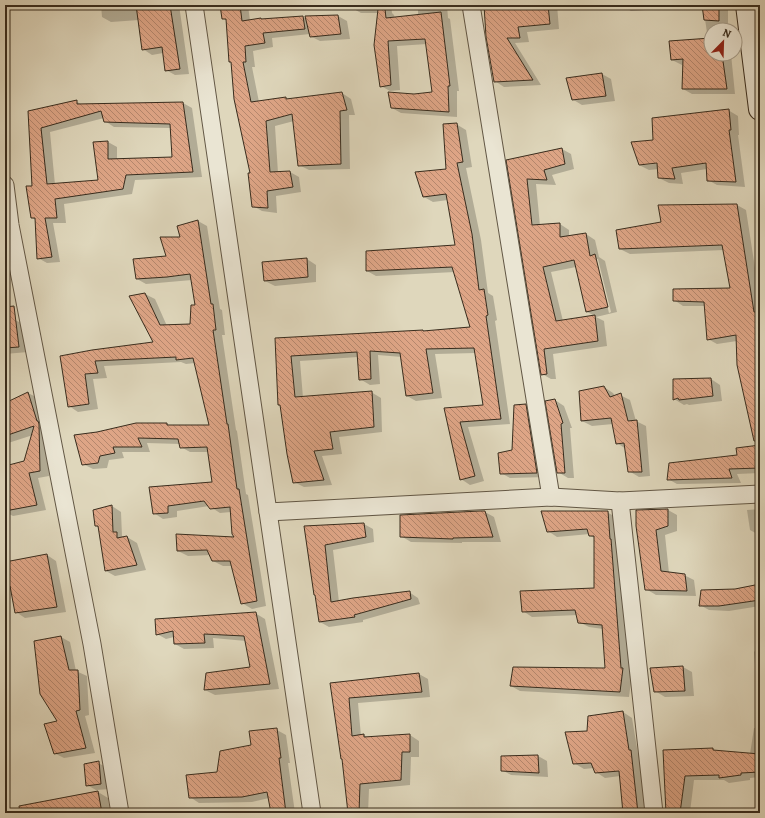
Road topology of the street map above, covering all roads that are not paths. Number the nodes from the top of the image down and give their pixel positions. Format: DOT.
graph roads {
  1 [pos="194,5"];
  2 [pos="471,5"];
  3 [pos="747,5"];
  4 [pos="760,109"];
  5 [pos="5,185"];
  6 [pos="760,494"];
  7 [pos="551,497"];
  8 [pos="620,501"];
  9 [pos="268,512"];
  10 [pos="120,813"];
  11 [pos="312,813"];
  12 [pos="654,813"];
  1 -- 9 [label="street"];
  2 -- 7 [label="street"];
  3 -- 4 [label="street"];
  5 -- 10 [label="street"];
  6 -- 8 [label="street"];
  7 -- 8 [label="street"];
  7 -- 9 [label="street"];
  8 -- 12 [label="street"];
  9 -- 11 [label="street"];
}
